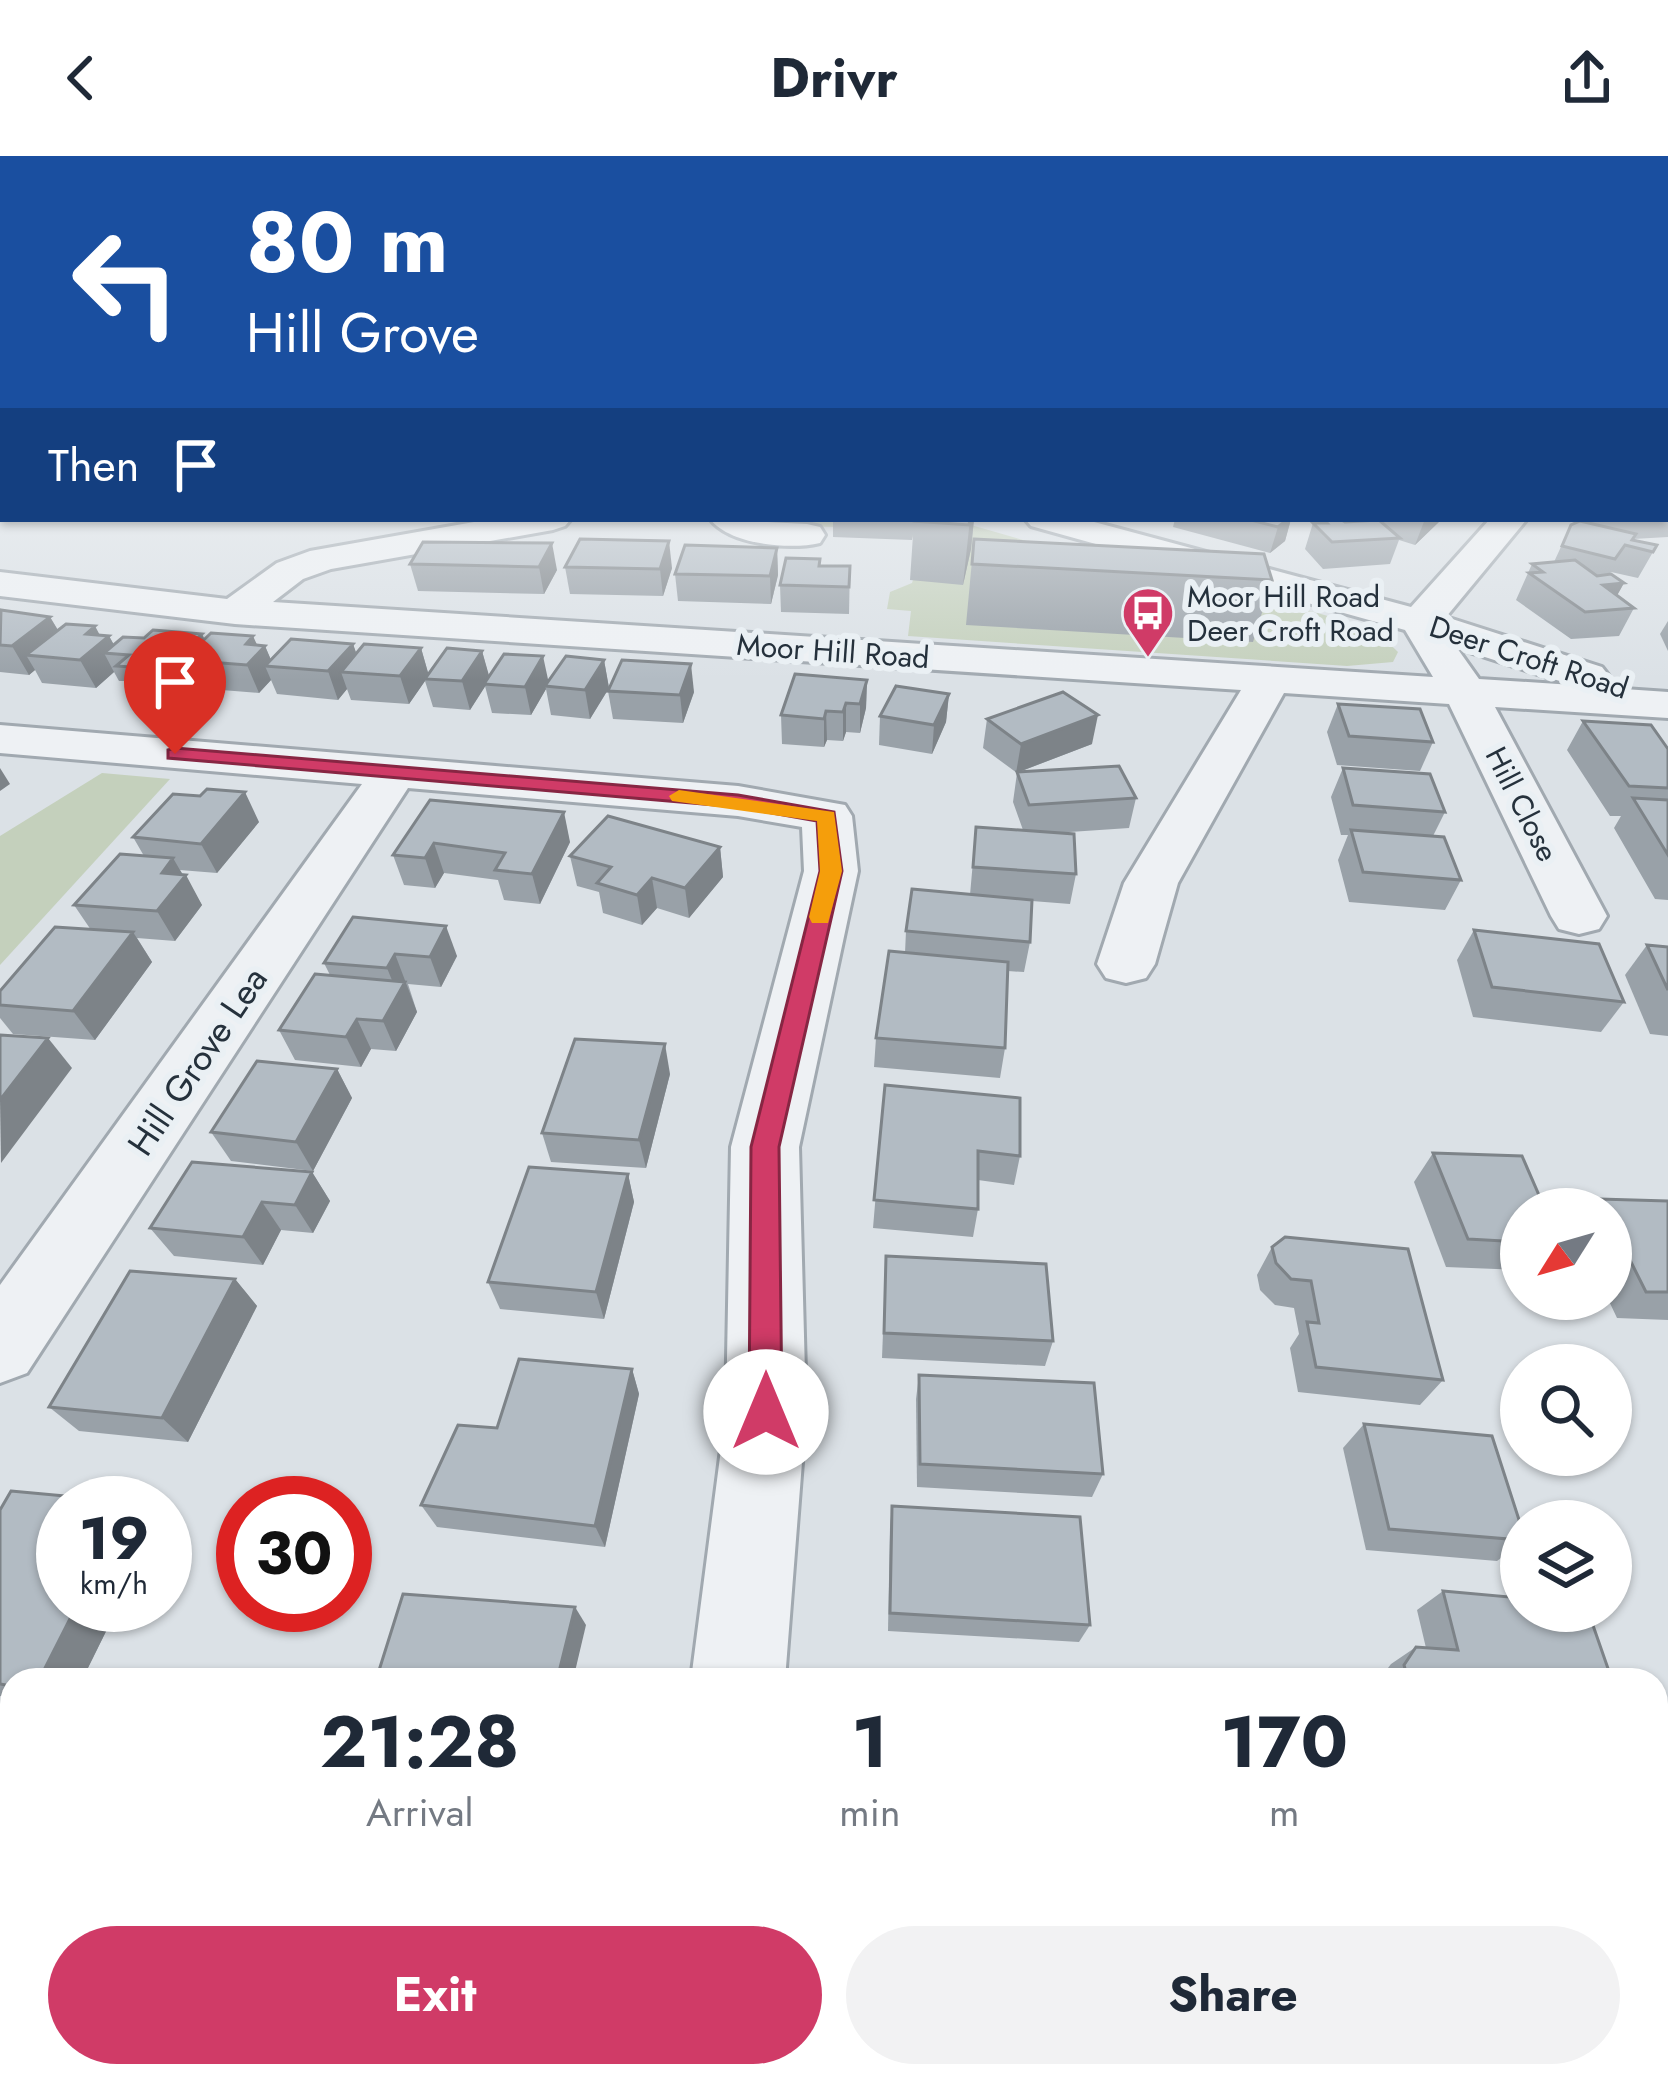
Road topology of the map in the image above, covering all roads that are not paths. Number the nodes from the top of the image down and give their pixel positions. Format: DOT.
graph roads {
  1 [pos="536,522"];
  2 [pos="732,522"];
  3 [pos="1054,522"];
  4 [pos="1506,522"];
  5 [pos="807,535"];
  6 [pos="0,584"];
  7 [pos="235,612"];
  8 [pos="1420,622"];
  9 [pos="1270,679"];
  10 [pos="1465,692"];
  11 [pos="1668,703"];
  12 [pos="0,739"];
  13 [pos="394,773"];
  14 [pos="1579,916"];
  15 [pos="1126,964"];
  16 [pos="0,1348"];
  17 [pos="739,1668"];
  1 -- 7 [label="street"];
  2 -- 5 [label="street"];
  3 -- 8 [label="street, Deer Croft Road"];
  4 -- 8 [label="street"];
  6 -- 7 [label="street, Moor Hill Road"];
  7 -- 9 [label="street, Moor Hill Road"];
  8 -- 10 [label="street, Hill Close"];
  8 -- 11 [label="street, Deer Croft Road"];
  9 -- 10 [label="street, Moor Hill Road"];
  9 -- 15 [label="street"];
  10 -- 11 [label="street, Moor Hill Road"];
  10 -- 14 [label="street, Hill Close"];
  12 -- 13 [label="street"];
  13 -- 16 [label="street, Hill Grove Lea"];
  13 -- 17 [label="street"];
}
